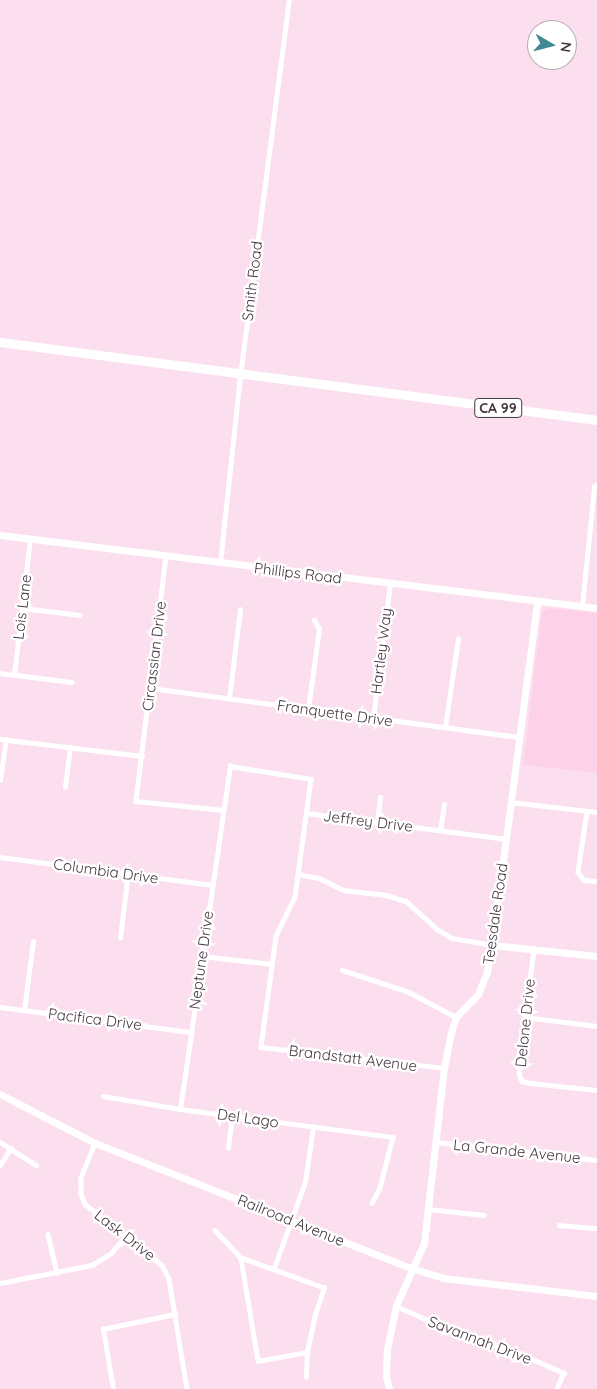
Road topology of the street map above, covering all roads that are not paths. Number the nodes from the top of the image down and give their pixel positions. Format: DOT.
graph roads {
  1 [pos="290,0"];
  2 [pos="0,342"];
  3 [pos="240,375"];
  4 [pos="597,420"];
  5 [pos="597,484"];
  6 [pos="0,535"];
  7 [pos="30,539"];
  8 [pos="166,556"];
  9 [pos="220,563"];
  10 [pos="390,584"];
  11 [pos="537,601"];
  12 [pos="582,606"];
  13 [pos="22,608"];
  14 [pos="597,608"];
  15 [pos="240,610"];
  16 [pos="80,615"];
  17 [pos="314,620"];
  18 [pos="458,639"];
  19 [pos="0,673"];
  20 [pos="14,675"];
  21 [pos="71,682"];
  22 [pos="150,688"];
  23 [pos="229,698"];
  24 [pos="308,709"];
  25 [pos="373,718"];
  26 [pos="446,727"];
  27 [pos="519,737"];
  28 [pos="3,739"];
  29 [pos="70,747"];
  30 [pos="142,756"];
  31 [pos="0,780"];
  32 [pos="65,787"];
  33 [pos="380,797"];
  34 [pos="510,802"];
  35 [pos="444,804"];
  36 [pos="223,810"];
  37 [pos="587,811"];
  38 [pos="597,812"];
  39 [pos="306,813"];
  40 [pos="377,822"];
  41 [pos="440,830"];
  42 [pos="506,839"];
  43 [pos="0,857"];
  44 [pos="128,873"];
  45 [pos="298,874"];
  46 [pos="597,881"];
  47 [pos="212,885"];
  48 [pos="120,938"];
  49 [pos="33,942"];
  50 [pos="492,945"];
  51 [pos="534,950"];
  52 [pos="202,956"];
  53 [pos="597,956"];
  54 [pos="272,964"];
  55 [pos="342,970"];
  56 [pos="0,1008"];
  57 [pos="24,1010"];
  58 [pos="456,1017"];
  59 [pos="526,1017"];
  60 [pos="597,1026"];
  61 [pos="191,1032"];
  62 [pos="444,1068"];
  63 [pos="597,1090"];
  64 [pos="0,1094"];
  65 [pos="103,1096"];
  66 [pos="180,1109"];
  67 [pos="232,1116"];
  68 [pos="313,1127"];
  69 [pos="0,1142"];
  70 [pos="436,1142"];
  71 [pos="95,1143"];
  72 [pos="11,1148"];
  73 [pos="228,1148"];
  74 [pos="597,1160"];
  75 [pos="0,1165"];
  76 [pos="36,1165"];
  77 [pos="372,1203"];
  78 [pos="428,1209"];
  79 [pos="484,1215"];
  80 [pos="291,1220"];
  81 [pos="559,1225"];
  82 [pos="597,1228"];
  83 [pos="215,1230"];
  84 [pos="48,1234"];
  85 [pos="126,1236"];
  86 [pos="241,1258"];
  87 [pos="274,1268"];
  88 [pos="411,1268"];
  89 [pos="57,1273"];
  90 [pos="0,1283"];
  91 [pos="597,1296"];
  92 [pos="396,1306"];
  93 [pos="175,1314"];
  94 [pos="307,1352"];
  95 [pos="306,1377"];
  96 [pos="113,1389"];
  97 [pos="187,1389"];
  98 [pos="389,1389"];
  99 [pos="557,1389"];
  1 -- 3 [label="street, Smith Road"];
  2 -- 3 [label="highway, CA 99"];
  3 -- 4 [label="highway, CA 99"];
  3 -- 9 [label="street, Smith Road"];
  5 -- 12 [label="street"];
  6 -- 7 [label="street, Phillips Road"];
  7 -- 8 [label="street, Phillips Road"];
  7 -- 13 [label="street, Lois Lane"];
  8 -- 9 [label="street, Phillips Road"];
  8 -- 22 [label="street, Circassian Drive"];
  9 -- 10 [label="street, Phillips Road"];
  10 -- 11 [label="street, Phillips Road"];
  10 -- 25 [label="street, Hartley Way"];
  11 -- 12 [label="street, Phillips Road"];
  11 -- 27 [label="street, Teesdale Road"];
  12 -- 14 [label="street, Phillips Road"];
  13 -- 16 [label="street"];
  13 -- 20 [label="street, Lois Lane"];
  15 -- 23 [label="street"];
  17 -- 24 [label="street"];
  18 -- 26 [label="street"];
  19 -- 20 [label="street"];
  20 -- 21 [label="street"];
  22 -- 23 [label="street, Franquette Drive"];
  22 -- 30 [label="street, Circassian Drive"];
  23 -- 24 [label="street, Franquette Drive"];
  24 -- 25 [label="street, Franquette Drive"];
  25 -- 26 [label="street, Franquette Drive"];
  26 -- 27 [label="street, Franquette Drive"];
  27 -- 34 [label="street, Teesdale Road"];
  28 -- 29 [label="street"];
  28 -- 31 [label="street"];
  29 -- 30 [label="street"];
  29 -- 32 [label="street"];
  30 -- 36 [label="street"];
  33 -- 40 [label="street"];
  34 -- 37 [label="street"];
  34 -- 42 [label="street, Teesdale Road"];
  35 -- 41 [label="street"];
  36 -- 39 [label="street, Jeffrey Drive"];
  36 -- 47 [label="street, Neptune Drive"];
  37 -- 38 [label="street"];
  37 -- 46 [label="street"];
  39 -- 40 [label="street, Jeffrey Drive"];
  39 -- 45 [label="street"];
  40 -- 41 [label="street, Jeffrey Drive"];
  41 -- 42 [label="street, Jeffrey Drive"];
  42 -- 50 [label="street, Teesdale Road"];
  43 -- 44 [label="street, Columbia Drive"];
  44 -- 47 [label="street, Columbia Drive"];
  44 -- 48 [label="street"];
  45 -- 50 [label="street"];
  45 -- 54 [label="street"];
  47 -- 52 [label="street, Neptune Drive"];
  49 -- 57 [label="street"];
  50 -- 51 [label="street"];
  50 -- 58 [label="street, Teesdale Road"];
  51 -- 53 [label="street"];
  51 -- 59 [label="street, Delone Drive"];
  52 -- 54 [label="street"];
  52 -- 61 [label="street, Neptune Drive"];
  54 -- 62 [label="street, Brandstatt Avenue"];
  55 -- 58 [label="street"];
  56 -- 57 [label="street, Pacifica Drive"];
  57 -- 61 [label="street, Pacifica Drive"];
  58 -- 62 [label="street, Teesdale Road"];
  59 -- 60 [label="street"];
  59 -- 63 [label="street, Delone Drive"];
  61 -- 66 [label="street, Neptune Drive"];
  62 -- 70 [label="street, Teesdale Road"];
  64 -- 71 [label="street, Railroad Avenue"];
  65 -- 66 [label="street, Del Lago"];
  66 -- 67 [label="street, Del Lago"];
  67 -- 68 [label="street, Del Lago"];
  67 -- 73 [label="street"];
  68 -- 77 [label="street, Del Lago"];
  68 -- 80 [label="street"];
  69 -- 72 [label="street"];
  70 -- 74 [label="street, La Grande Avenue"];
  70 -- 78 [label="street, Teesdale Road"];
  71 -- 80 [label="street, Railroad Avenue"];
  71 -- 85 [label="street, Lask Drive"];
  72 -- 75 [label="street"];
  72 -- 76 [label="street"];
  78 -- 79 [label="street"];
  78 -- 88 [label="street, Teesdale Road"];
  80 -- 87 [label="street"];
  80 -- 88 [label="street, Railroad Avenue"];
  81 -- 82 [label="street"];
  83 -- 86 [label="street"];
  84 -- 89 [label="street"];
  85 -- 89 [label="street"];
  85 -- 93 [label="street, Lask Drive"];
  86 -- 87 [label="street"];
  86 -- 94 [label="street"];
  87 -- 94 [label="street"];
  88 -- 91 [label="street, Railroad Avenue"];
  88 -- 92 [label="street, Teesdale Road"];
  89 -- 90 [label="street"];
  92 -- 98 [label="street, Teesdale Road"];
  92 -- 99 [label="street, Savannah Drive"];
  93 -- 96 [label="street"];
  93 -- 97 [label="street, Lask Drive"];
  94 -- 95 [label="street"];
}
